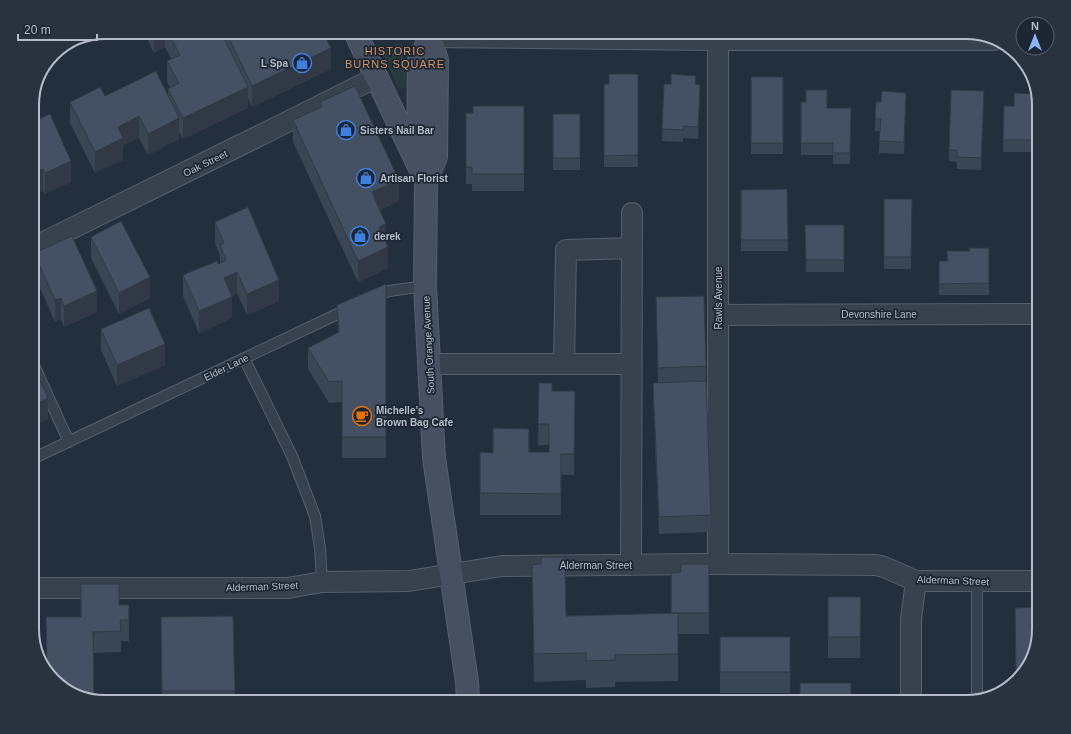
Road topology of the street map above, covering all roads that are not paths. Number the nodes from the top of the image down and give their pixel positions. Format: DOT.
graph roads {
  1 [pos="358,39"];
  2 [pos="431,39"];
  3 [pos="718,39"];
  4 [pos="924,39"];
  5 [pos="972,40"];
  6 [pos="376,76"];
  7 [pos="422,173"];
  8 [pos="632,213"];
  9 [pos="39,245"];
  10 [pos="632,248"];
  11 [pos="424,286"];
  12 [pos="365,301"];
  13 [pos="355,305"];
  14 [pos="1032,314"];
  15 [pos="718,315"];
  16 [pos="244,358"];
  17 [pos="428,364"];
  18 [pos="564,364"];
  19 [pos="631,364"];
  20 [pos="39,376"];
  21 [pos="69,442"];
  22 [pos="39,456"];
  23 [pos="718,564"];
  24 [pos="630,565"];
  25 [pos="451,574"];
  26 [pos="916,581"];
  27 [pos="322,582"];
  28 [pos="977,582"];
  29 [pos="1032,582"];
  30 [pos="39,588"];
  31 [pos="978,694"];
  32 [pos="468,695"];
  33 [pos="911,695"];
  1 -- 6 [label="street"];
  2 -- 7 [label="street, South Orange Avenue"];
  3 -- 15 [label="street, Rawls Avenue"];
  4 -- 5 [label="street"];
  6 -- 7 [label="street"];
  6 -- 9 [label="street, Oak Street"];
  7 -- 11 [label="street, South Orange Avenue"];
  8 -- 10 [label="street"];
  10 -- 18 [label="street"];
  10 -- 19 [label="street"];
  11 -- 12 [label="lane"];
  11 -- 17 [label="street, South Orange Avenue"];
  13 -- 16 [label="lane, Elder Lane"];
  14 -- 15 [label="street, Devonshire Lane"];
  15 -- 23 [label="street, Rawls Avenue"];
  16 -- 21 [label="lane, Elder Lane"];
  16 -- 27 [label="lane"];
  17 -- 18 [label="street"];
  17 -- 25 [label="street, South Orange Avenue"];
  18 -- 19 [label="street"];
  19 -- 24 [label="street"];
  20 -- 21 [label="lane"];
  21 -- 22 [label="lane, Elder Lane"];
  23 -- 24 [label="street, Alderman Street"];
  23 -- 26 [label="street, Alderman Street"];
  24 -- 25 [label="street, Alderman Street"];
  25 -- 27 [label="street, Alderman Street"];
  25 -- 32 [label="street, South Orange Avenue"];
  26 -- 28 [label="street, Alderman Street"];
  26 -- 33 [label="street"];
  27 -- 30 [label="street, Alderman Street"];
  28 -- 29 [label="street, Alderman Street"];
  28 -- 31 [label="lane"];
}
